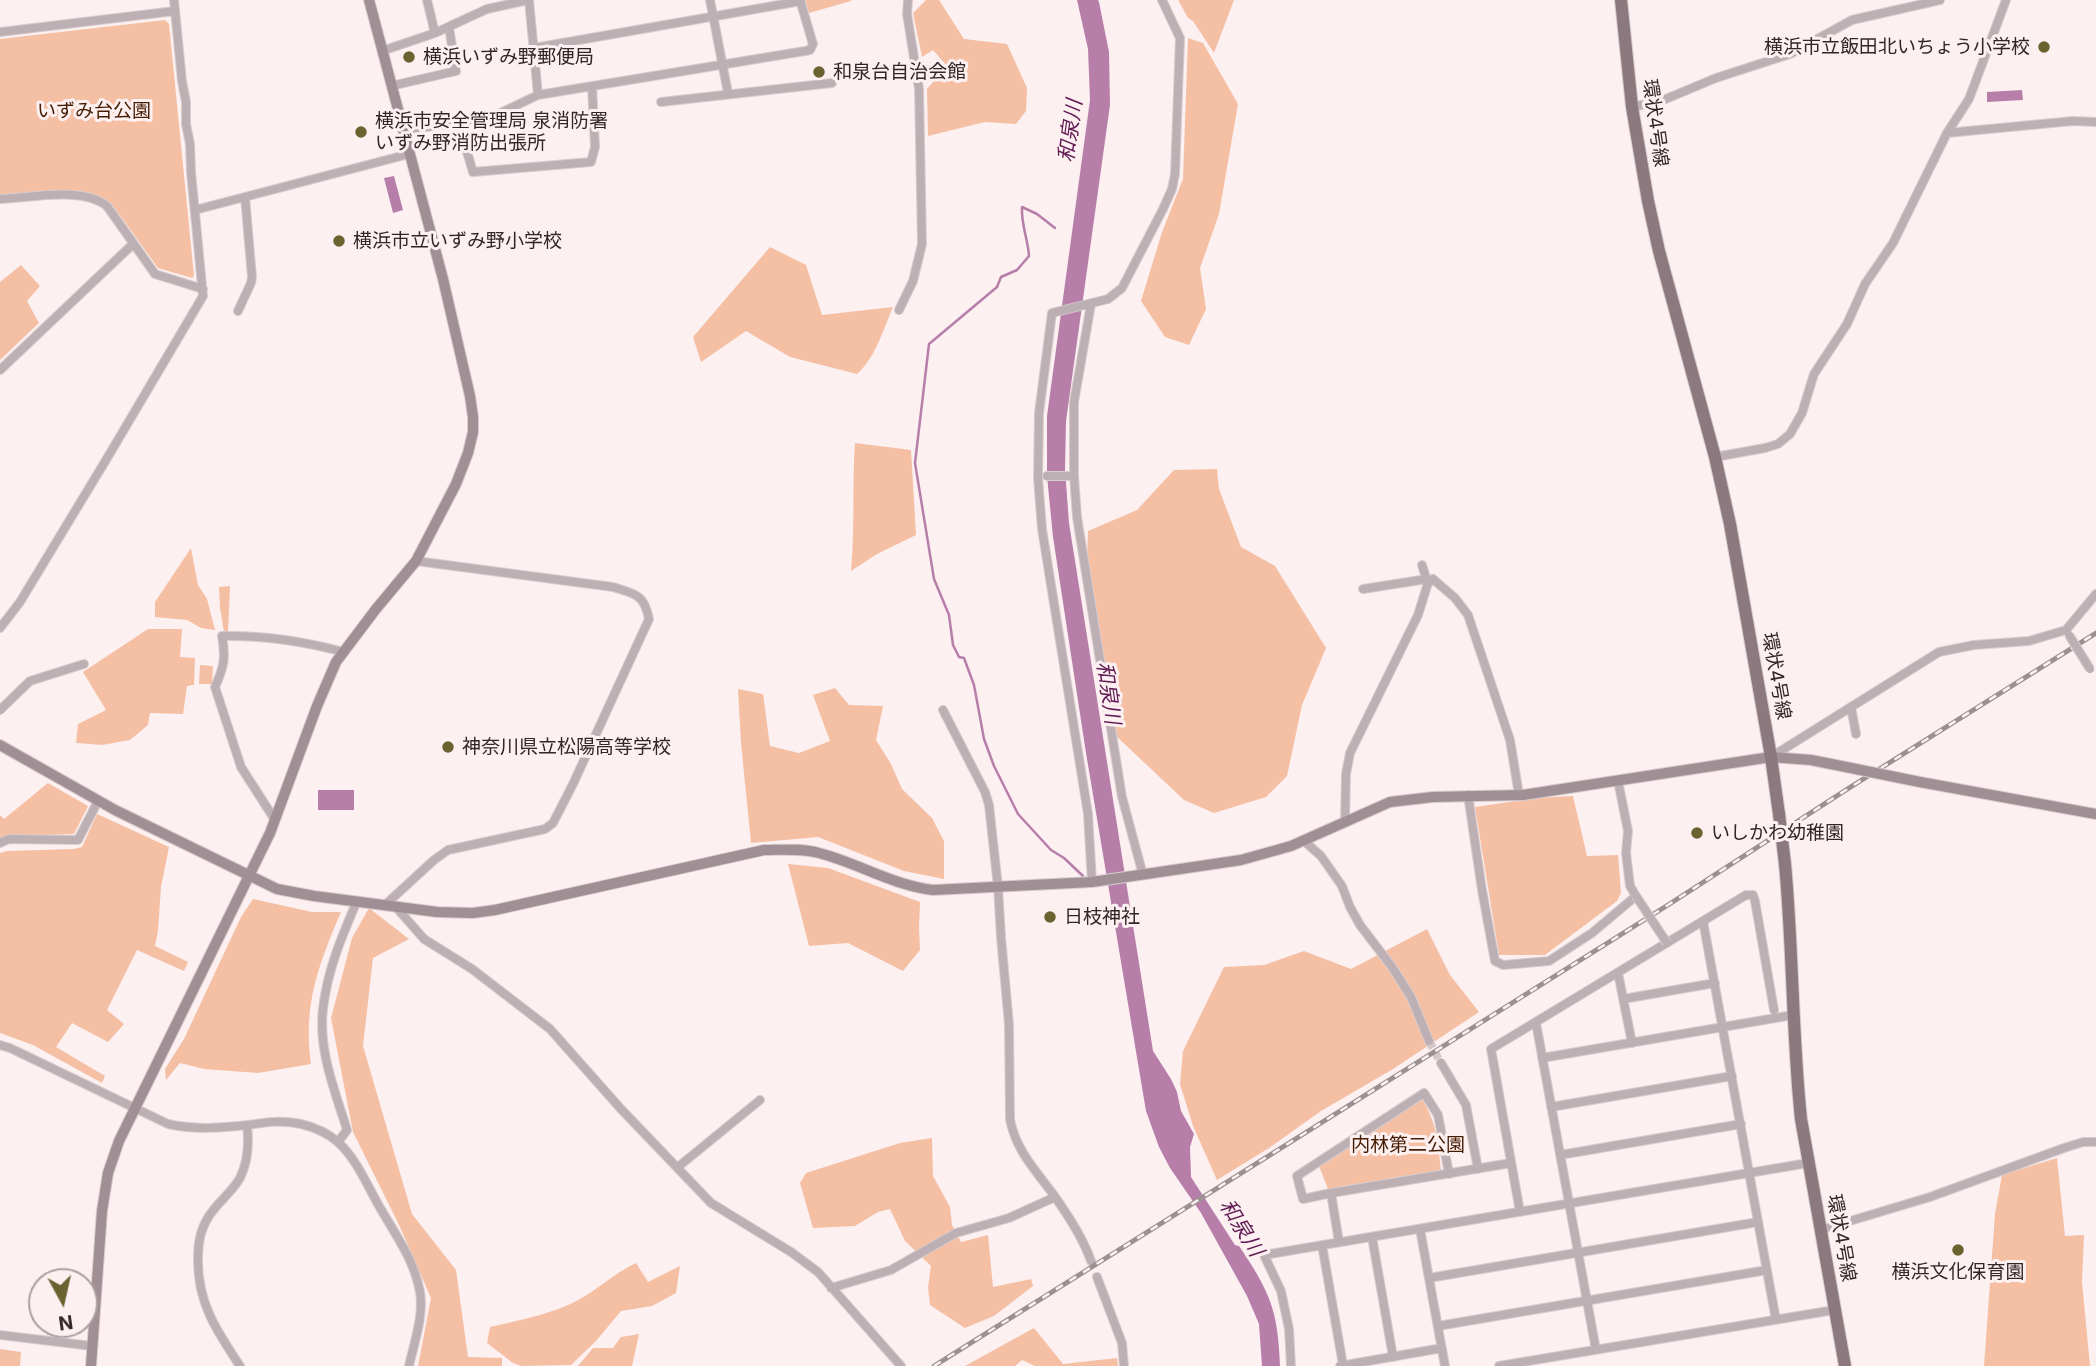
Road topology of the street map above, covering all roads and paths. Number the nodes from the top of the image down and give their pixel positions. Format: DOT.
graph roads {
  1 [pos="174,0"];
  2 [pos="369,0"];
  3 [pos="427,0"];
  4 [pos="529,0"];
  5 [pos="710,0"];
  6 [pos="908,0"];
  7 [pos="1163,0"];
  8 [pos="1620,0"];
  9 [pos="1940,0"];
  10 [pos="2006,0"];
  11 [pos="801,1"];
  12 [pos="175,12"];
  13 [pos="713,17"];
  14 [pos="449,27"];
  15 [pos="0,32"];
  16 [pos="435,33"];
  17 [pos="534,48"];
  18 [pos="382,51"];
  19 [pos="723,65"];
  20 [pos="832,83"];
  21 [pos="391,86"];
  22 [pos="593,86"];
  23 [pos="728,93"];
  24 [pos="538,95"];
  25 [pos="661,102"];
  26 [pos="1632,107"];
  27 [pos="458,122"];
  28 [pos="2096,122"];
  29 [pos="402,131"];
  30 [pos="1947,133"];
  31 [pos="408,155"];
  32 [pos="245,197"];
  33 [pos="0,198"];
  34 [pos="195,210"];
  35 [pos="133,244"];
  36 [pos="203,289"];
  37 [pos="1084,306"];
  38 [pos="899,310"];
  39 [pos="238,311"];
  40 [pos="0,370"];
  41 [pos="1716,457"];
  42 [pos="1047,476"];
  43 [pos="1070,476"];
  44 [pos="416,561"];
  45 [pos="1422,565"];
  46 [pos="1427,581"];
  47 [pos="1363,589"];
  48 [pos="2096,594"];
  49 [pos="0,628"];
  50 [pos="2067,632"];
  51 [pos="344,652"];
  52 [pos="84,664"];
  53 [pos="2093,672"];
  54 [pos="1851,707"];
  55 [pos="0,710"];
  56 [pos="943,710"];
  57 [pos="1856,734"];
  58 [pos="0,745"];
  59 [pos="1771,757"];
  60 [pos="1618,781"];
  61 [pos="1468,795"];
  62 [pos="1519,795"];
  63 [pos="98,802"];
  64 [pos="2096,814"];
  65 [pos="275,820"];
  66 [pos="1345,821"];
  67 [pos="1303,840"];
  68 [pos="0,843"];
  69 [pos="250,875"];
  70 [pos="1143,875"];
  71 [pos="1092,882"];
  72 [pos="998,887"];
  73 [pos="1636,896"];
  74 [pos="357,901"];
  75 [pos="390,906"];
  76 [pos="1703,921"];
  77 [pos="1667,943"];
  78 [pos="1618,973"];
  79 [pos="1715,983"];
  80 [pos="1623,999"];
  81 [pos="1774,1010"];
  82 [pos="1793,1015"];
  83 [pos="1536,1023"];
  84 [pos="1723,1027"];
  85 [pos="1429,1041"];
  86 [pos="1632,1043"];
  87 [pos="0,1045"];
  88 [pos="1542,1058"];
  89 [pos="1441,1063"];
  90 [pos="1732,1076"];
  91 [pos="760,1100"];
  92 [pos="1551,1107"];
  93 [pos="135,1109"];
  94 [pos="1741,1124"];
  95 [pos="247,1125"];
  96 [pos="338,1142"];
  97 [pos="2096,1142"];
  98 [pos="1560,1155"];
  99 [pos="1511,1163"];
  100 [pos="1808,1163"];
  101 [pos="678,1167"];
  102 [pos="1478,1169"];
  103 [pos="1749,1173"];
  104 [pos="1449,1174"];
  105 [pos="1331,1193"];
  106 [pos="1055,1197"];
  107 [pos="1569,1204"];
  108 [pos="1520,1212"];
  109 [pos="1758,1222"];
  110 [pos="1420,1229"];
  111 [pos="1821,1230"];
  112 [pos="1372,1237"];
  113 [pos="1339,1242"];
  114 [pos="1322,1245"];
  115 [pos="1578,1252"];
  116 [pos="1091,1261"];
  117 [pos="1768,1270"];
  118 [pos="1097,1277"];
  119 [pos="1429,1278"];
  120 [pos="831,1288"];
  121 [pos="1587,1301"];
  122 [pos="1834,1310"];
  123 [pos="1776,1320"];
  124 [pos="1438,1326"];
  125 [pos="0,1335"];
  126 [pos="92,1346"];
  127 [pos="1442,1348"];
  128 [pos="1596,1350"];
  129 [pos="1393,1357"];
  130 [pos="1542,1362"];
  131 [pos="91,1366"];
  132 [pos="240,1366"];
  133 [pos="409,1366"];
  134 [pos="901,1366"];
  135 [pos="1124,1366"];
  136 [pos="1291,1366"];
  137 [pos="1342,1366"];
  138 [pos="1446,1366"];
  139 [pos="1499,1366"];
  140 [pos="1845,1366"];
  1 -- 12 [label="street"];
  2 -- 18 [label="street"];
  3 -- 16 [label="street"];
  4 -- 14 [label="street"];
  4 -- 17 [label="street"];
  5 -- 13 [label="street"];
  6 -- 38 [label="street"];
  7 -- 37 [label="street"];
  8 -- 26 [label="main road, 環状4号線"];
  9 -- 26 [label="street"];
  10 -- 30 [label="street"];
  11 -- 13 [label="street"];
  11 -- 19 [label="street"];
  12 -- 15 [label="street"];
  12 -- 34 [label="street"];
  13 -- 17 [label="street"];
  13 -- 19 [label="street"];
  14 -- 16 [label="street"];
  14 -- 21 [label="street"];
  16 -- 18 [label="street"];
  17 -- 24 [label="street"];
  18 -- 21 [label="street"];
  19 -- 22 [label="street"];
  19 -- 23 [label="street"];
  20 -- 23 [label="street"];
  21 -- 29 [label="street"];
  22 -- 24 [label="street"];
  22 -- 27 [label="street"];
  23 -- 25 [label="street"];
  24 -- 27 [label="street"];
  26 -- 41 [label="main road, 環状4号線"];
  27 -- 29 [label="street"];
  28 -- 30 [label="street"];
  29 -- 31 [label="street"];
  30 -- 41 [label="street"];
  31 -- 32 [label="street"];
  31 -- 44 [label="street"];
  32 -- 34 [label="street"];
  32 -- 39 [label="street"];
  33 -- 35 [label="street"];
  34 -- 36 [label="street"];
  35 -- 36 [label="street"];
  35 -- 40 [label="street"];
  36 -- 49 [label="street"];
  37 -- 43 [label="street"];
  37 -- 71 [label="street"];
  41 -- 59 [label="main road, 環状4号線"];
  42 -- 43 [label="street"];
  43 -- 70 [label="street"];
  44 -- 51 [label="street"];
  44 -- 75 [label="street"];
  45 -- 46 [label="street"];
  46 -- 47 [label="street"];
  46 -- 62 [label="street"];
  46 -- 66 [label="street"];
  48 -- 50 [label="street"];
  50 -- 53 [label="street, bridge"];
  50 -- 54 [label="street"];
  51 -- 65 [label="street"];
  51 -- 65 [label="street"];
  52 -- 55 [label="street"];
  54 -- 57 [label="street"];
  54 -- 59 [label="street"];
  56 -- 72 [label="street"];
  58 -- 63 [label="street"];
  59 -- 60 [label="street"];
  59 -- 64 [label="street, bridge"];
  59 -- 82 [label="main road, 環状4号線, bridge"];
  60 -- 62 [label="street"];
  60 -- 73 [label="street"];
  61 -- 62 [label="street"];
  61 -- 66 [label="street"];
  61 -- 73 [label="street"];
  63 -- 68 [label="street"];
  63 -- 69 [label="street"];
  65 -- 69 [label="street"];
  66 -- 67 [label="street"];
  67 -- 70 [label="street"];
  67 -- 85 [label="street"];
  69 -- 74 [label="street"];
  69 -- 93 [label="street"];
  70 -- 71 [label="street"];
  71 -- 72 [label="street"];
  72 -- 75 [label="street"];
  72 -- 106 [label="street"];
  73 -- 77 [label="street, bridge"];
  74 -- 75 [label="street"];
  74 -- 96 [label="street"];
  75 -- 101 [label="street"];
  76 -- 77 [label="street"];
  76 -- 79 [label="street"];
  76 -- 81 [label="street"];
  77 -- 78 [label="street"];
  78 -- 80 [label="street"];
  78 -- 83 [label="street"];
  79 -- 80 [label="street"];
  79 -- 84 [label="street"];
  80 -- 86 [label="street"];
  82 -- 84 [label="street"];
  82 -- 100 [label="main road, 環状4号線"];
  83 -- 88 [label="street"];
  83 -- 99 [label="street"];
  84 -- 86 [label="street"];
  84 -- 90 [label="street"];
  86 -- 88 [label="street"];
  87 -- 93 [label="street"];
  88 -- 92 [label="street"];
  89 -- 102 [label="street"];
  90 -- 92 [label="street"];
  90 -- 94 [label="street"];
  91 -- 101 [label="street"];
  92 -- 98 [label="street"];
  93 -- 95 [label="street"];
  93 -- 126 [label="street"];
  94 -- 98 [label="street"];
  94 -- 103 [label="street"];
  95 -- 96 [label="street"];
  95 -- 132 [label="street"];
  96 -- 133 [label="street"];
  97 -- 111 [label="street"];
  98 -- 107 [label="street"];
  99 -- 102 [label="street"];
  99 -- 108 [label="street"];
  100 -- 103 [label="street"];
  100 -- 111 [label="main road, 環状4号線"];
  101 -- 120 [label="street"];
  102 -- 104 [label="street"];
  103 -- 107 [label="street"];
  103 -- 109 [label="street"];
  104 -- 105 [label="street"];
  104 -- 105 [label="street"];
  105 -- 113 [label="street"];
  106 -- 116 [label="street"];
  106 -- 120 [label="street"];
  107 -- 108 [label="street"];
  107 -- 115 [label="street"];
  108 -- 110 [label="street"];
  109 -- 115 [label="street"];
  109 -- 117 [label="street"];
  110 -- 112 [label="street"];
  110 -- 119 [label="street"];
  111 -- 122 [label="main road, 環状4号線"];
  112 -- 113 [label="street"];
  112 -- 129 [label="street"];
  113 -- 114 [label="street"];
  114 -- 136 [label="street"];
  114 -- 137 [label="street"];
  115 -- 119 [label="street"];
  115 -- 121 [label="street"];
  117 -- 121 [label="street"];
  117 -- 123 [label="street"];
  118 -- 135 [label="street"];
  119 -- 124 [label="street"];
  120 -- 134 [label="street"];
  121 -- 124 [label="street"];
  121 -- 128 [label="street"];
  122 -- 123 [label="street"];
  122 -- 140 [label="main road, 環状4号線"];
  123 -- 128 [label="street"];
  124 -- 127 [label="street"];
  125 -- 126 [label="street"];
  126 -- 131 [label="street"];
  127 -- 129 [label="street"];
  127 -- 138 [label="street"];
  128 -- 130 [label="street"];
  129 -- 137 [label="street"];
  130 -- 139 [label="street"];
}
